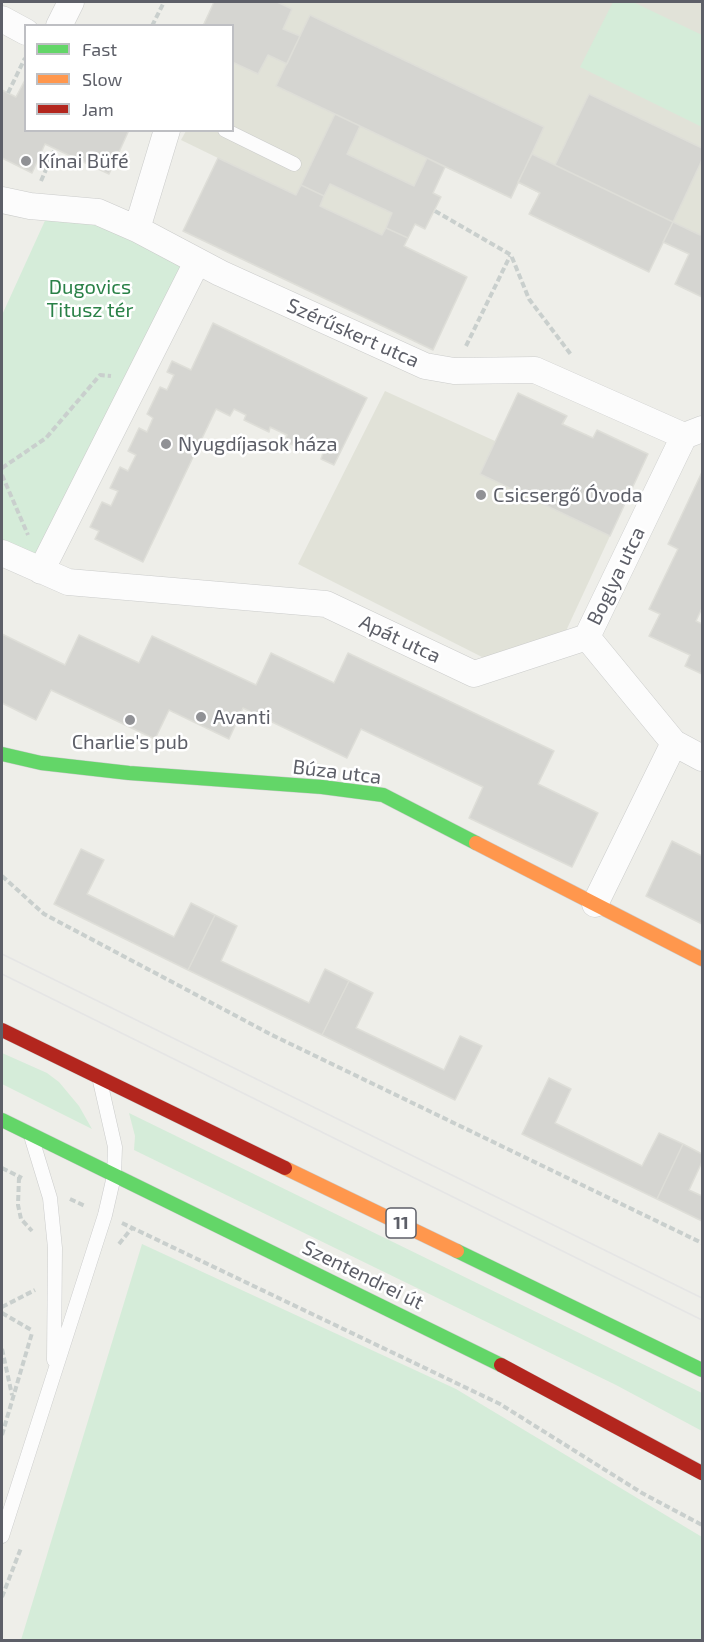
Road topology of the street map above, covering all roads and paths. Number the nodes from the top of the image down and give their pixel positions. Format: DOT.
graph roads {
  1 [pos="70,2"];
  2 [pos="164,2"];
  3 [pos="2,19"];
  4 [pos="59,24"];
  5 [pos="153,24"];
  6 [pos="24,31"];
  7 [pos="24,61"];
  8 [pos="8,93"];
  9 [pos="229,132"];
  10 [pos="163,142"];
  11 [pos="294,164"];
  12 [pos="2,200"];
  13 [pos="435,211"];
  14 [pos="137,229"];
  15 [pos="511,255"];
  16 [pos="197,262"];
  17 [pos="576,360"];
  18 [pos="454,371"];
  19 [pos="139,378"];
  20 [pos="693,433"];
  21 [pos="2,468"];
  22 [pos="2,475"];
  23 [pos="2,553"];
  24 [pos="41,571"];
  25 [pos="586,637"];
  26 [pos="674,743"];
  27 [pos="2,754"];
  28 [pos="702,758"];
  29 [pos="2,876"];
  30 [pos="595,904"];
  31 [pos="702,960"];
  32 [pos="2,1030"];
  33 [pos="99,1076"];
  34 [pos="2,1120"];
  35 [pos="30,1134"];
  36 [pos="2,1168"];
  37 [pos="114,1176"];
  38 [pos="19,1177"];
  39 [pos="48,1189"];
  40 [pos="105,1215"];
  41 [pos="35,1235"];
  42 [pos="702,1243"];
  43 [pos="38,1298"];
  44 [pos="2,1307"];
  45 [pos="2,1313"];
  46 [pos="35,1319"];
  47 [pos="33,1330"];
  48 [pos="2,1349"];
  49 [pos="702,1370"];
  50 [pos="54,1377"];
  51 [pos="13,1398"];
  52 [pos="2,1435"];
  53 [pos="702,1473"];
  54 [pos="4,1525"];
  55 [pos="702,1525"];
  56 [pos="2,1536"];
  1 -- 4 [label="street"];
  2 -- 5 [label="path"];
  3 -- 6 [label="street"];
  7 -- 8 [label="path"];
  9 -- 11 [label="lane"];
  10 -- 14 [label="street"];
  12 -- 14 [label="street, Szérűskert utca"];
  13 -- 15 [label="path"];
  14 -- 16 [label="street, Szérűskert utca"];
  15 -- 17 [label="path"];
  15 -- 18 [label="path"];
  16 -- 18 [label="street, Szérűskert utca"];
  16 -- 19 [label="street"];
  18 -- 20 [label="street, Szérűskert utca"];
  19 -- 21 [label="path"];
  19 -- 24 [label="street"];
  20 -- 25 [label="street, Boglya utca"];
  22 -- 24 [label="path"];
  23 -- 24 [label="street, Apát utca"];
  24 -- 25 [label="street, Apát utca"];
  25 -- 26 [label="street"];
  26 -- 28 [label="street"];
  26 -- 30 [label="street"];
  27 -- 30 [label="main road, Búza utca"];
  29 -- 42 [label="path"];
  30 -- 31 [label="main road, Búza utca"];
  32 -- 33 [label="main road, 11"];
  33 -- 37 [label="lane"];
  33 -- 49 [label="main road, 11"];
  34 -- 35 [label="main road, Szentendrei út"];
  35 -- 37 [label="main road, Szentendrei út"];
  35 -- 39 [label="lane"];
  36 -- 38 [label="path"];
  37 -- 40 [label="lane"];
  37 -- 53 [label="main road, Szentendrei út"];
  38 -- 39 [label="path"];
  38 -- 41 [label="path"];
  39 -- 40 [label="path"];
  39 -- 50 [label="lane"];
  40 -- 50 [label="lane"];
  40 -- 55 [label="path"];
  43 -- 44 [label="path"];
  45 -- 47 [label="path"];
  46 -- 47 [label="path"];
  47 -- 51 [label="path"];
  48 -- 51 [label="path"];
  50 -- 54 [label="lane"];
  51 -- 52 [label="path"];
  54 -- 56 [label="lane"];
}
